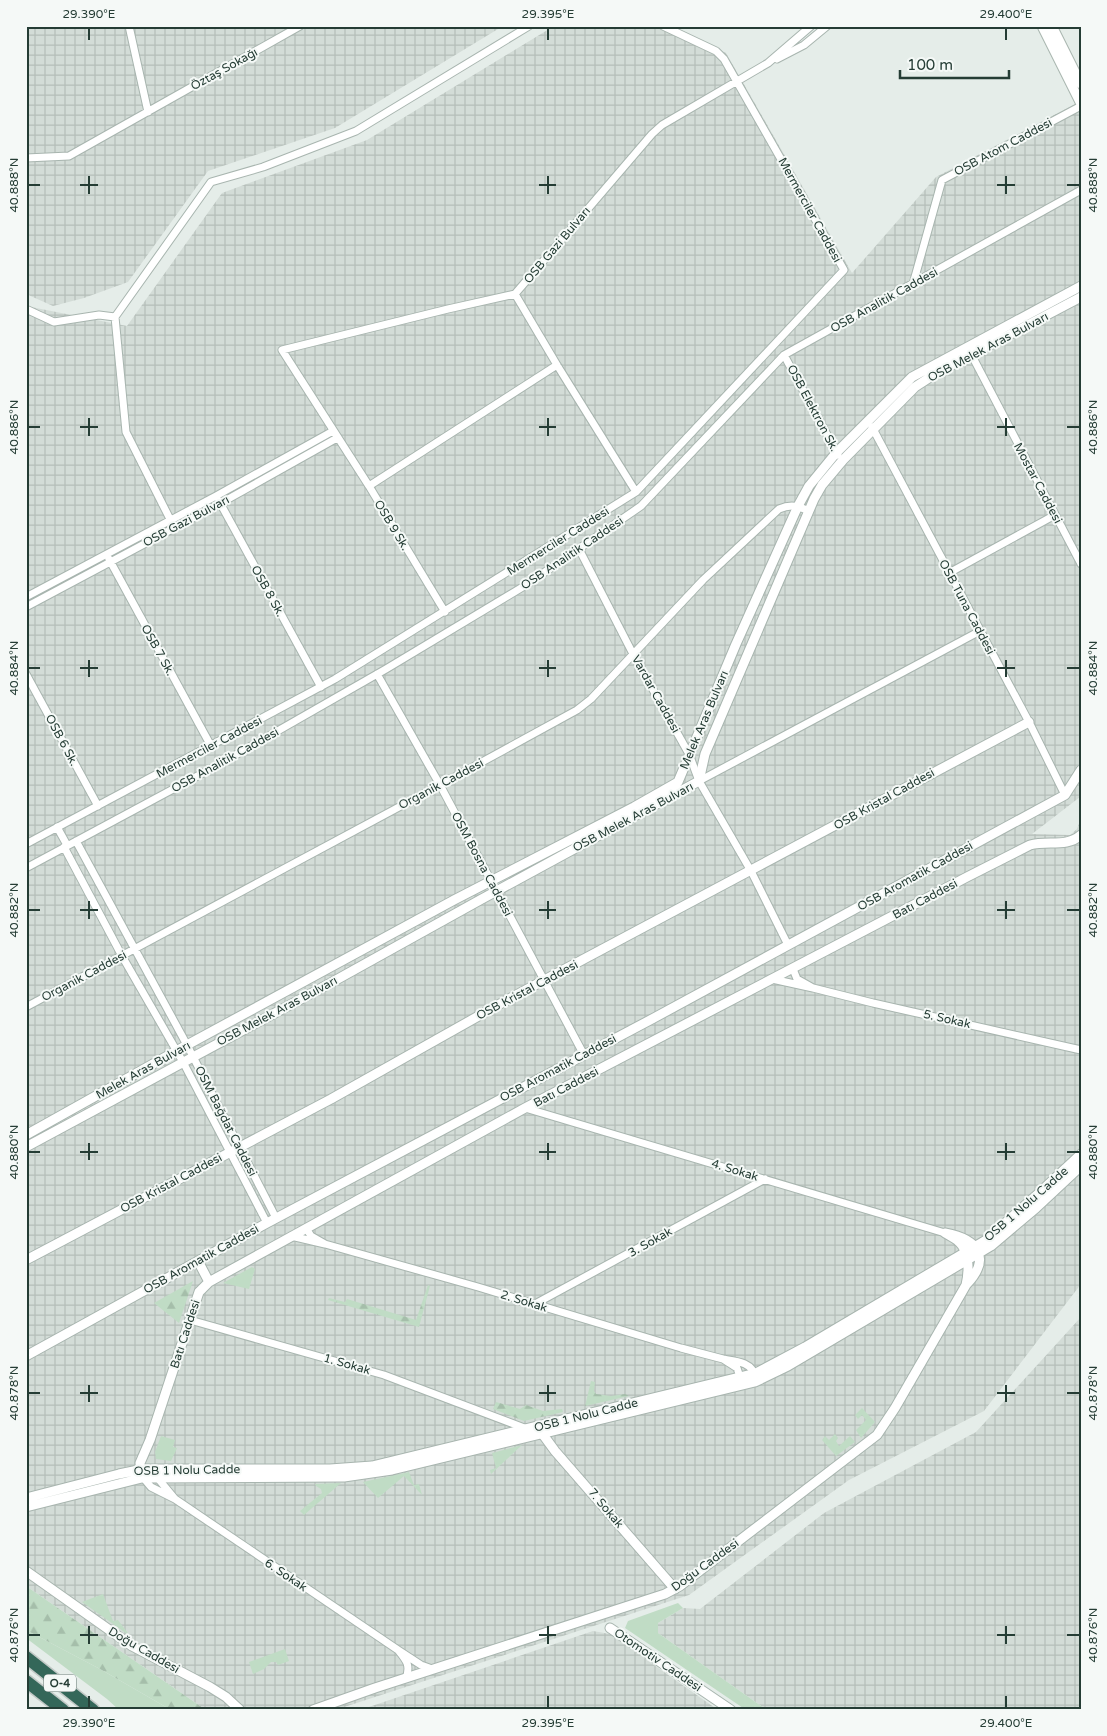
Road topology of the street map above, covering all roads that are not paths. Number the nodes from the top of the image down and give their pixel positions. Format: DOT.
graph roads {
  1 [pos="129,26"];
  2 [pos="300,26"];
  3 [pos="529,26"];
  4 [pos="663,26"];
  5 [pos="811,26"];
  6 [pos="827,26"];
  7 [pos="1042,26"];
  8 [pos="1052,26"];
  9 [pos="768,64"];
  10 [pos="738,82"];
  11 [pos="1081,84"];
  12 [pos="1081,105"];
  13 [pos="148,112"];
  14 [pos="26,158"];
  15 [pos="1081,190"];
  16 [pos="913,284"];
  17 [pos="1080,293"];
  18 [pos="515,294"];
  19 [pos="26,309"];
  20 [pos="115,318"];
  21 [pos="969,352"];
  22 [pos="784,354"];
  23 [pos="557,365"];
  24 [pos="868,420"];
  25 [pos="873,428"];
  26 [pos="333,431"];
  27 [pos="337,438"];
  28 [pos="836,453"];
  29 [pos="843,460"];
  30 [pos="369,486"];
  31 [pos="636,492"];
  32 [pos="216,496"];
  33 [pos="220,503"];
  34 [pos="798,506"];
  35 [pos="809,511"];
  36 [pos="1055,515"];
  37 [pos="170,520"];
  38 [pos="174,527"];
  39 [pos="579,549"];
  40 [pos="106,554"];
  41 [pos="110,562"];
  42 [pos="1081,564"];
  43 [pos="949,572"];
  44 [pos="26,597"];
  45 [pos="758,597"];
  46 [pos="769,602"];
  47 [pos="26,607"];
  48 [pos="445,612"];
  49 [pos="980,631"];
  50 [pos="633,654"];
  51 [pos="26,674"];
  52 [pos="377,674"];
  53 [pos="321,687"];
  54 [pos="1029,722"];
  55 [pos="211,746"];
  56 [pos="690,754"];
  57 [pos="1081,770"];
  58 [pos="699,781"];
  59 [pos="440,785"];
  60 [pos="1065,795"];
  61 [pos="98,806"];
  62 [pos="58,828"];
  63 [pos="1081,835"];
  64 [pos="76,841"];
  65 [pos="26,844"];
  66 [pos="66,846"];
  67 [pos="26,868"];
  68 [pos="752,871"];
  69 [pos="492,881"];
  70 [pos="497,891"];
  71 [pos="788,945"];
  72 [pos="134,949"];
  73 [pos="122,956"];
  74 [pos="793,969"];
  75 [pos="772,979"];
  76 [pos="545,980"];
  77 [pos="813,988"];
  78 [pos="26,1007"];
  79 [pos="187,1045"];
  80 [pos="1081,1050"];
  81 [pos="177,1052"];
  82 [pos="584,1055"];
  83 [pos="193,1056"];
  84 [pos="183,1062"];
  85 [pos="525,1108"];
  86 [pos="26,1135"];
  87 [pos="26,1147"];
  88 [pos="235,1149"];
  89 [pos="1081,1154"];
  90 [pos="1081,1166"];
  91 [pos="765,1179"];
  92 [pos="276,1218"];
  93 [pos="267,1223"];
  94 [pos="306,1228"];
  95 [pos="945,1233"];
  96 [pos="291,1236"];
  97 [pos="325,1244"];
  98 [pos="977,1250"];
  99 [pos="966,1256"];
  100 [pos="26,1260"];
  101 [pos="198,1261"];
  102 [pos="209,1282"];
  103 [pos="966,1285"];
  104 [pos="535,1304"];
  105 [pos="190,1320"];
  106 [pos="26,1356"];
  107 [pos="723,1359"];
  108 [pos="740,1377"];
  109 [pos="755,1378"];
  110 [pos="501,1419"];
  111 [pos="534,1431"];
  112 [pos="508,1434"];
  113 [pos="150,1440"];
  114 [pos="154,1473"];
  115 [pos="141,1474"];
  116 [pos="26,1498"];
  117 [pos="176,1500"];
  118 [pos="26,1507"];
  119 [pos="26,1571"];
  120 [pos="675,1589"];
  121 [pos="610,1628"];
  122 [pos="398,1650"];
  123 [pos="26,1657"];
  124 [pos="432,1669"];
  125 [pos="406,1678"];
  126 [pos="26,1681"];
  127 [pos="63,1710"];
  128 [pos="92,1710"];
  129 [pos="240,1710"];
  130 [pos="313,1710"];
  131 [pos="731,1710"];
  1 -- 13 [label="street"];
  2 -- 13 [label="street, Öztaş Sokağı"];
  3 -- 20 [label="street"];
  4 -- 10 [label="street"];
  5 -- 9 [label="street, OSB Gazi Bulvarı"];
  6 -- 9 [label="street"];
  7 -- 12 [label="street"];
  8 -- 11 [label="street"];
  9 -- 10 [label="street, OSB Gazi Bulvarı"];
  10 -- 18 [label="street, OSB Gazi Bulvarı"];
  10 -- 31 [label="street, Mermerciler Caddesi"];
  12 -- 16 [label="street, OSB Atom Caddesi"];
  13 -- 14 [label="street, Öztaş Sokağı"];
  15 -- 16 [label="street, OSB Analitik Caddesi"];
  16 -- 22 [label="street, OSB Analitik Caddesi"];
  17 -- 21 [label="street, OSB Melek Aras Bulvarı"];
  18 -- 23 [label="street"];
  18 -- 26 [label="street, OSB Gazi Bulvarı"];
  19 -- 20 [label="street"];
  20 -- 37 [label="street"];
  21 -- 24 [label="street, Melek Aras Bulvarı"];
  21 -- 25 [label="street, OSB Melek Aras Bulvarı"];
  21 -- 36 [label="street, Mostar Caddesi"];
  22 -- 28 [label="street, OSB Elektron Sk."];
  22 -- 39 [label="street, OSB Analitik Caddesi"];
  23 -- 30 [label="street"];
  23 -- 31 [label="street"];
  24 -- 25 [label="street, OSB Tuna Caddesi"];
  24 -- 28 [label="street, Melek Aras Bulvarı"];
  25 -- 29 [label="street, OSB Melek Aras Bulvarı"];
  25 -- 43 [label="street, OSB Tuna Caddesi"];
  26 -- 27 [label="street, OSB Gazi Bulvarı"];
  26 -- 32 [label="street, OSB Gazi Bulvarı"];
  27 -- 30 [label="street, OSB 9 Sk."];
  27 -- 33 [label="street, OSB Gazi Bulvarı"];
  28 -- 29 [label="street, OSB Elektron Sk."];
  28 -- 34 [label="street, Melek Aras Bulvarı"];
  29 -- 35 [label="street, OSB Melek Aras Bulvarı"];
  30 -- 48 [label="street, OSB 9 Sk."];
  31 -- 48 [label="street, Mermerciler Caddesi"];
  32 -- 33 [label="street, OSB 8 Sk."];
  32 -- 37 [label="street, OSB Gazi Bulvarı"];
  33 -- 38 [label="street, OSB Gazi Bulvarı"];
  33 -- 53 [label="street, OSB 8 Sk."];
  34 -- 35 [label="street"];
  34 -- 45 [label="street, Melek Aras Bulvarı"];
  34 -- 50 [label="street, Organik Caddesi"];
  35 -- 46 [label="street, OSB Melek Aras Bulvarı"];
  36 -- 42 [label="street, Mostar Caddesi"];
  36 -- 43 [label="street"];
  37 -- 38 [label="street"];
  37 -- 40 [label="street, OSB Gazi Bulvarı"];
  38 -- 41 [label="street, OSB Gazi Bulvarı"];
  39 -- 50 [label="street, Vardar Caddesi"];
  39 -- 52 [label="street, OSB Analitik Caddesi"];
  40 -- 41 [label="street, OSB 7 Sk."];
  40 -- 44 [label="street, OSB Gazi Bulvarı"];
  41 -- 47 [label="street, OSB Gazi Bulvarı"];
  41 -- 55 [label="street, OSB 7 Sk."];
  43 -- 49 [label="street, OSB Tuna Caddesi"];
  45 -- 46 [label="street"];
  45 -- 56 [label="street, Melek Aras Bulvarı"];
  46 -- 58 [label="street, OSB Melek Aras Bulvarı"];
  48 -- 53 [label="street, Mermerciler Caddesi"];
  49 -- 54 [label="street, OSB Tuna Caddesi"];
  49 -- 58 [label="street"];
  50 -- 56 [label="street, Vardar Caddesi"];
  50 -- 59 [label="street, Organik Caddesi"];
  51 -- 61 [label="street, OSB 6 Sk."];
  52 -- 59 [label="street, OSM Bosna Caddesi"];
  52 -- 64 [label="street, OSB Analitik Caddesi"];
  53 -- 55 [label="street, Mermerciler Caddesi"];
  54 -- 60 [label="street, OSB Tuna Caddesi"];
  54 -- 68 [label="street, OSB Kristal Caddesi"];
  55 -- 61 [label="street, Mermerciler Caddesi"];
  56 -- 58 [label="street, Vardar Caddesi"];
  56 -- 69 [label="street, Melek Aras Bulvarı"];
  57 -- 60 [label="street, OSB Aromatik Caddesi"];
  58 -- 68 [label="street, Vardar Caddesi"];
  58 -- 70 [label="street, OSB Melek Aras Bulvarı"];
  59 -- 69 [label="street, OSM Bosna Caddesi"];
  59 -- 72 [label="street, Organik Caddesi"];
  60 -- 71 [label="street, OSB Aromatik Caddesi"];
  61 -- 62 [label="street, Mermerciler Caddesi"];
  62 -- 65 [label="street, Mermerciler Caddesi"];
  62 -- 66 [label="street, OSM Bağdat Caddesi"];
  63 -- 74 [label="street, Batı Caddesi"];
  64 -- 66 [label="street, OSB Analitik Caddesi"];
  64 -- 72 [label="street, OSM Bağdat Caddesi"];
  66 -- 67 [label="street, OSB Analitik Caddesi"];
  66 -- 73 [label="street, OSM Bağdat Caddesi"];
  68 -- 71 [label="street, Vardar Caddesi"];
  68 -- 76 [label="street, OSB Kristal Caddesi"];
  69 -- 70 [label="street, OSM Bosna Caddesi"];
  69 -- 79 [label="street, Melek Aras Bulvarı"];
  70 -- 76 [label="street, OSM Bosna Caddesi"];
  70 -- 83 [label="street, OSB Melek Aras Bulvarı"];
  71 -- 82 [label="street, OSB Aromatik Caddesi"];
  72 -- 73 [label="street, Organik Caddesi"];
  72 -- 79 [label="street, OSM Bağdat Caddesi"];
  73 -- 78 [label="street, Organik Caddesi"];
  73 -- 81 [label="street, OSM Bağdat Caddesi"];
  74 -- 75 [label="street, Batı Caddesi"];
  74 -- 77 [label="street, 5. Sokak"];
  75 -- 77 [label="street, 5. Sokak"];
  75 -- 85 [label="street, Batı Caddesi"];
  76 -- 82 [label="street, OSM Bosna Caddesi"];
  76 -- 88 [label="street, OSB Kristal Caddesi"];
  77 -- 80 [label="street, 5. Sokak"];
  79 -- 81 [label="street, Melek Aras Bulvarı"];
  79 -- 83 [label="street, OSM Bağdat Caddesi"];
  81 -- 84 [label="street, OSM Bağdat Caddesi"];
  81 -- 86 [label="street, Melek Aras Bulvarı"];
  82 -- 92 [label="street, OSB Aromatik Caddesi"];
  83 -- 84 [label="street, OSB Melek Aras Bulvarı"];
  83 -- 88 [label="street, OSM Bağdat Caddesi"];
  84 -- 87 [label="street, OSB Melek Aras Bulvarı"];
  84 -- 88 [label="street, OSM Bağdat Caddesi"];
  85 -- 91 [label="street, 4. Sokak"];
  85 -- 94 [label="street, Batı Caddesi"];
  88 -- 92 [label="street, OSM Bağdat Caddesi"];
  88 -- 93 [label="street, OSM Bağdat Caddesi"];
  88 -- 100 [label="street, OSB Kristal Caddesi"];
  89 -- 98 [label="street, OSB 1 Nolu Cadde"];
  90 -- 98 [label="street, OSB 1 Nolu Cadde"];
  91 -- 95 [label="street, 4. Sokak"];
  91 -- 104 [label="street, 3. Sokak"];
  92 -- 93 [label="street, OSB Aromatik Caddesi"];
  93 -- 101 [label="street, OSB Aromatik Caddesi"];
  94 -- 96 [label="street, Batı Caddesi"];
  94 -- 97 [label="street, 2. Sokak"];
  95 -- 98 [label="street"];
  95 -- 99 [label="street"];
  96 -- 97 [label="street, 2. Sokak"];
  96 -- 102 [label="street, Batı Caddesi"];
  97 -- 104 [label="street, 2. Sokak"];
  98 -- 99 [label="street, OSB 1 Nolu Cadde"];
  98 -- 103 [label="street, Doğu Caddesi"];
  99 -- 103 [label="street, Doğu Caddesi"];
  99 -- 109 [label="street, OSB 1 Nolu Cadde"];
  101 -- 102 [label="street"];
  101 -- 106 [label="street, OSB Aromatik Caddesi"];
  102 -- 105 [label="street, Batı Caddesi"];
  103 -- 120 [label="street, Doğu Caddesi"];
  104 -- 107 [label="street, 2. Sokak"];
  105 -- 110 [label="street, 1. Sokak"];
  105 -- 113 [label="street, Batı Caddesi"];
  107 -- 108 [label="street"];
  107 -- 109 [label="street, 2. Sokak"];
  108 -- 109 [label="street, OSB 1 Nolu Cadde"];
  108 -- 111 [label="street, OSB 1 Nolu Cadde"];
  109 -- 111 [label="street, OSB 1 Nolu Cadde"];
  110 -- 111 [label="street, 1. Sokak"];
  110 -- 112 [label="street"];
  111 -- 112 [label="street, OSB 1 Nolu Cadde"];
  111 -- 114 [label="street, OSB 1 Nolu Cadde"];
  111 -- 120 [label="street, 7. Sokak"];
  112 -- 114 [label="street, OSB 1 Nolu Cadde"];
  113 -- 114 [label="street, Batı Caddesi"];
  113 -- 115 [label="street, Batı Caddesi"];
  114 -- 115 [label="street, OSB 1 Nolu Cadde"];
  114 -- 117 [label="street, 6. Sokak"];
  115 -- 116 [label="street, OSB 1 Nolu Cadde"];
  115 -- 117 [label="street, 6. Sokak"];
  115 -- 118 [label="street, OSB 1 Nolu Cadde"];
  117 -- 122 [label="street, 6. Sokak"];
  119 -- 129 [label="street, Doğu Caddesi"];
  120 -- 124 [label="street, Doğu Caddesi"];
  121 -- 131 [label="street, Otomotiv Caddesi"];
  122 -- 124 [label="street, 6. Sokak"];
  122 -- 125 [label="street"];
  123 -- 128 [label="highway, O-4"];
  124 -- 125 [label="street, Doğu Caddesi"];
  125 -- 130 [label="street, Doğu Caddesi"];
  126 -- 127 [label="highway, O-4"];
}
